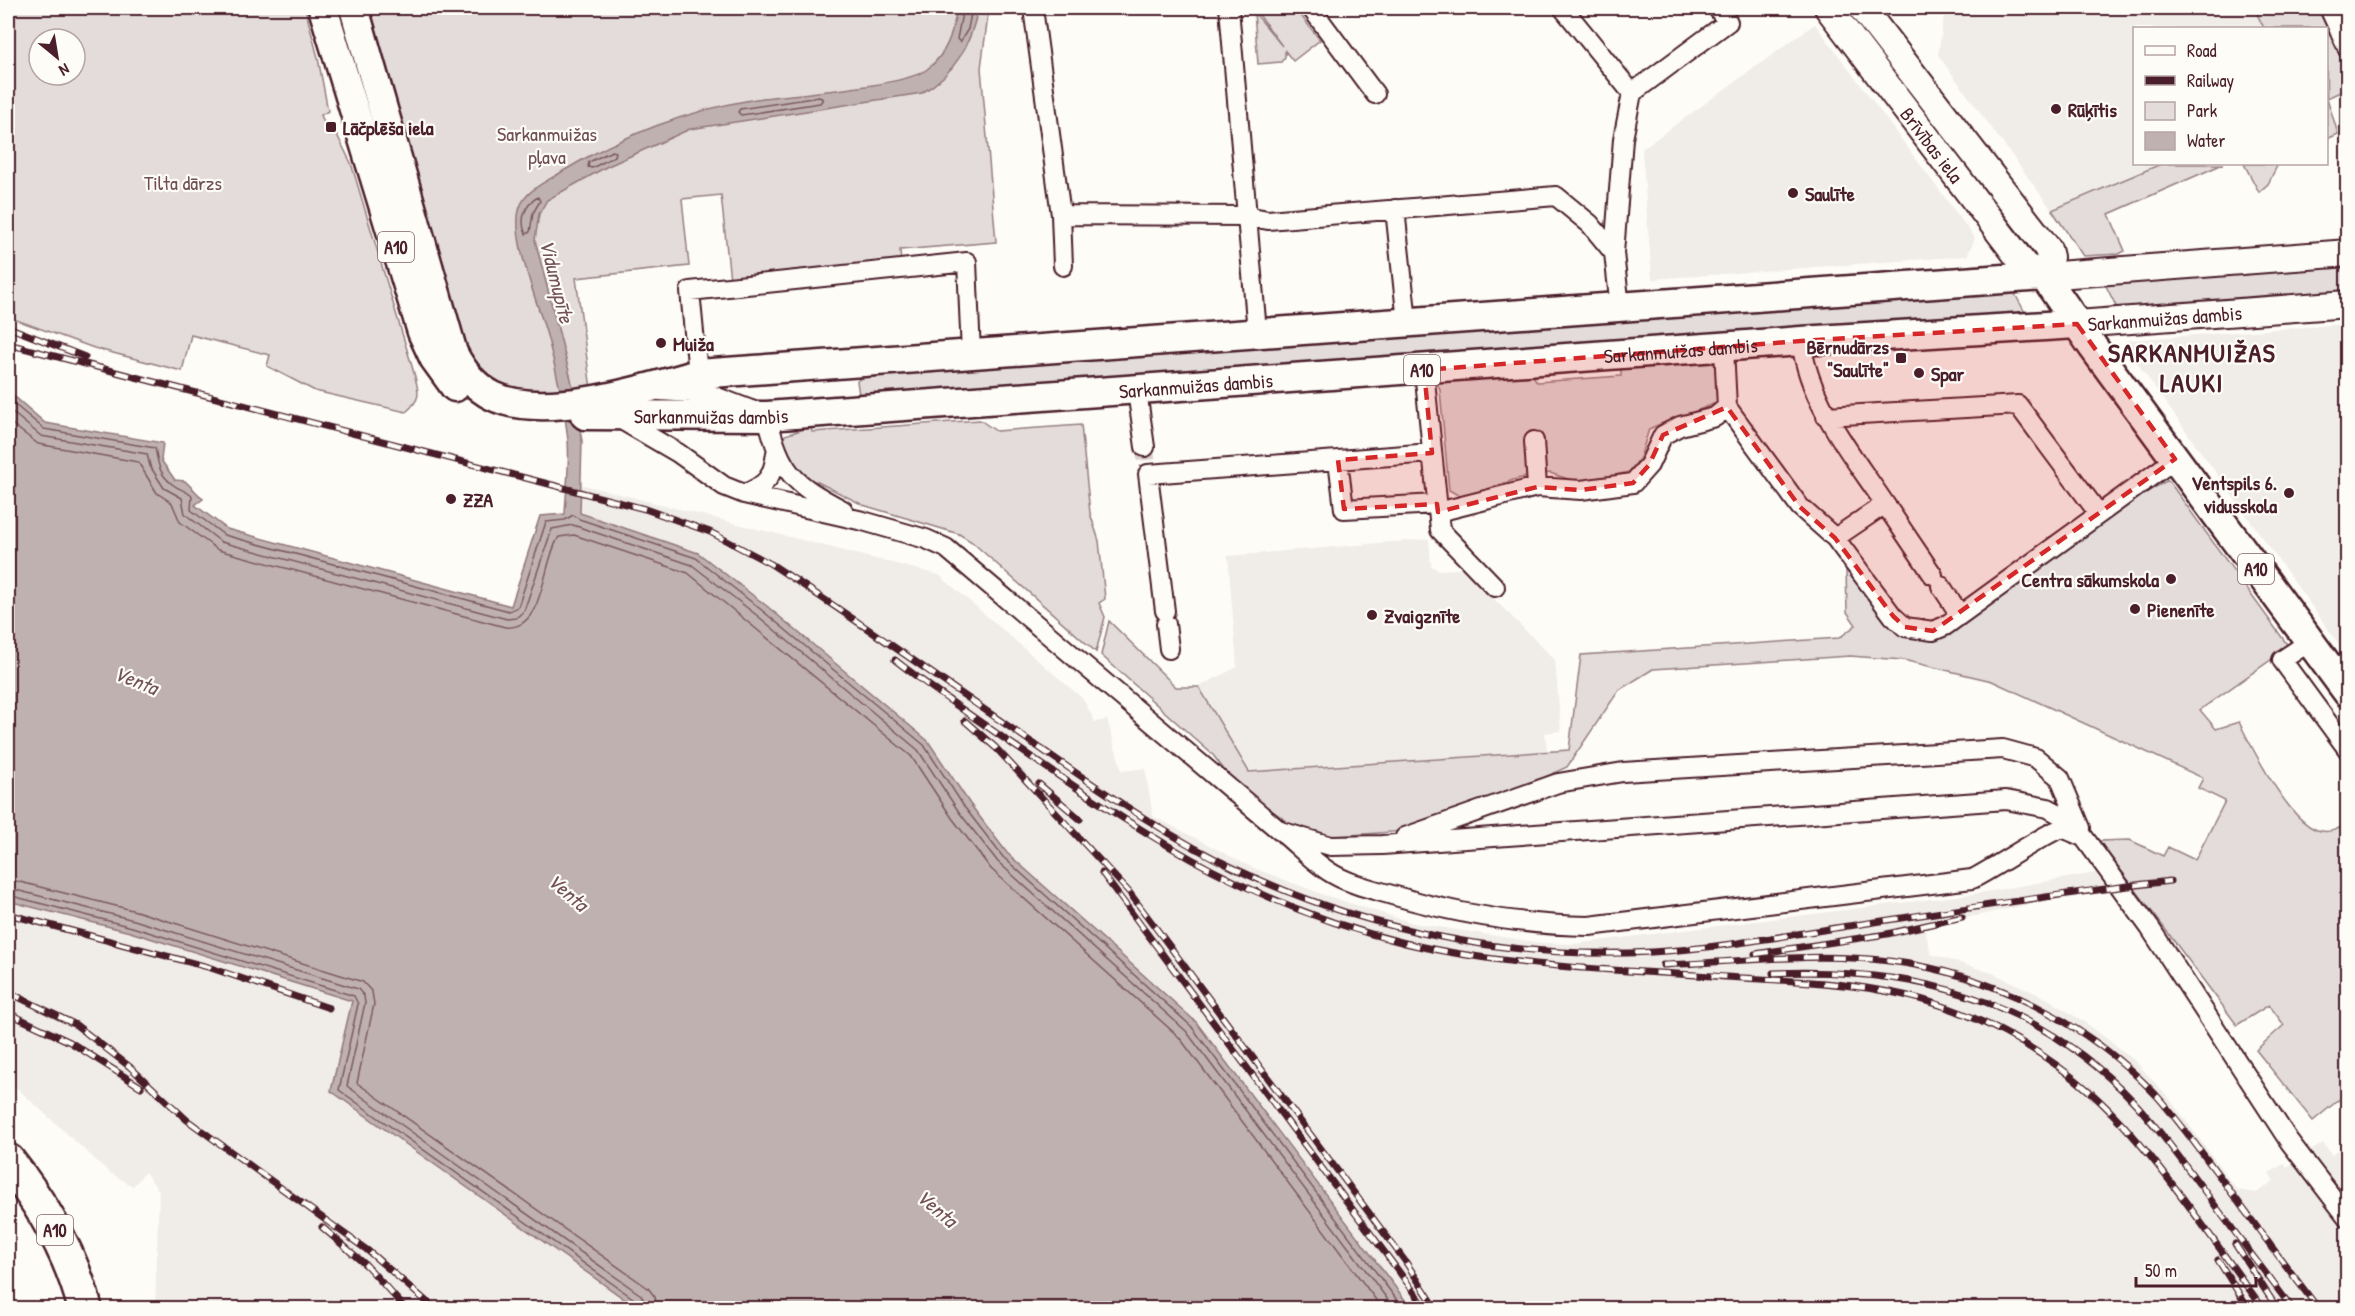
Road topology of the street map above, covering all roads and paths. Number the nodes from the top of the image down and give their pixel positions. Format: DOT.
graph roads {
  1 [pos="323,8"];
  2 [pos="354,8"];
  3 [pos="1034,8"];
  4 [pos="1229,8"];
  5 [pos="1311,8"];
  6 [pos="1563,8"];
  7 [pos="1717,8"];
  8 [pos="1863,8"];
  9 [pos="2329,8"];
  10 [pos="1840,11"];
  11 [pos="2345,37"];
  12 [pos="1632,93"];
  13 [pos="1375,94"];
  14 [pos="1395,209"];
  15 [pos="1060,215"];
  16 [pos="1246,216"];
  17 [pos="1614,253"];
  18 [pos="2348,253"];
  19 [pos="1063,266"];
  20 [pos="2044,276"];
  21 [pos="2348,304"];
  22 [pos="1620,308"];
  23 [pos="1407,322"];
  24 [pos="2077,324"];
  25 [pos="1257,332"];
  26 [pos="1801,341"];
  27 [pos="1724,348"];
  28 [pos="971,354"];
  29 [pos="1424,370"];
  30 [pos="698,374"];
  31 [pos="642,390"];
  32 [pos="1137,391"];
  33 [pos="1727,407"];
  34 [pos="599,409"];
  35 [pos="544,412"];
  36 [pos="767,416"];
  37 [pos="1826,417"];
  38 [pos="1534,441"];
  39 [pos="776,453"];
  40 [pos="1432,453"];
  41 [pos="2175,459"];
  42 [pos="1338,460"];
  43 [pos="1146,461"];
  44 [pos="1537,487"];
  45 [pos="744,494"];
  46 [pos="1886,504"];
  47 [pos="1437,508"];
  48 [pos="2099,514"];
  49 [pos="863,521"];
  50 [pos="1835,538"];
  51 [pos="1495,587"];
  52 [pos="1960,615"];
  53 [pos="2309,642"];
  54 [pos="1169,649"];
  55 [pos="2348,693"];
  56 [pos="2348,750"];
  57 [pos="1280,831"];
  58 [pos="2085,838"];
  59 [pos="1382,845"];
  60 [pos="8,1161"];
  61 [pos="2348,1218"];
  62 [pos="85,1308"];
  1 -- 35 [label="main road, Sarkanmuižas dambis / A10"];
  2 -- 35 [label="main road, Sarkanmuižas dambis / A10"];
  3 -- 15 [label="street"];
  4 -- 16 [label="street"];
  5 -- 13 [label="street"];
  6 -- 12 [label="street"];
  7 -- 12 [label="street"];
  8 -- 20 [label="main road, Brīvības iela"];
  9 -- 11 [label="street"];
  10 -- 20 [label="main road, Brīvības iela"];
  12 -- 17 [label="street"];
  14 -- 16 [label="street"];
  14 -- 17 [label="street"];
  14 -- 23 [label="street"];
  15 -- 16 [label="street"];
  15 -- 19 [label="street"];
  16 -- 25 [label="street"];
  17 -- 22 [label="street"];
  18 -- 20 [label="main road, Sarkanmuižas dambis"];
  20 -- 22 [label="main road, Sarkanmuižas dambis / A10"];
  20 -- 24 [label="main road, Brīvības iela / A10"];
  21 -- 24 [label="main road, Sarkanmuižas dambis"];
  22 -- 23 [label="main road, Sarkanmuižas dambis / A10"];
  23 -- 25 [label="main road, Sarkanmuižas dambis / A10"];
  24 -- 26 [label="main road, Sarkanmuižas dambis / A10"];
  24 -- 41 [label="main road, Brīvības iela / A10"];
  25 -- 28 [label="main road, Sarkanmuižas dambis / A10"];
  26 -- 27 [label="main road, Sarkanmuižas dambis / A10"];
  26 -- 37 [label="street"];
  27 -- 29 [label="main road, Sarkanmuižas dambis / A10"];
  27 -- 33 [label="street"];
  28 -- 30 [label="main road, Sarkanmuižas dambis / A10"];
  28 -- 30 [label="street"];
  29 -- 32 [label="main road, Sarkanmuižas dambis / A10"];
  29 -- 40 [label="street"];
  30 -- 31 [label="main road, Sarkanmuižas dambis / A10"];
  31 -- 34 [label="main road, Sarkanmuižas dambis / A10"];
  31 -- 36 [label="street"];
  32 -- 36 [label="main road, Sarkanmuižas dambis / A10"];
  32 -- 43 [label="street"];
  33 -- 44 [label="street"];
  33 -- 50 [label="street"];
  34 -- 35 [label="main road, Sarkanmuižas dambis / A10"];
  34 -- 36 [label="main road, Sarkanmuižas dambis / A10"];
  34 -- 45 [label="street"];
  36 -- 39 [label="street"];
  37 -- 46 [label="street"];
  37 -- 48 [label="street"];
  38 -- 44 [label="street"];
  39 -- 45 [label="street"];
  39 -- 49 [label="street"];
  40 -- 42 [label="street"];
  40 -- 47 [label="street"];
  41 -- 48 [label="street"];
  41 -- 53 [label="main road, Brīvības iela / A10"];
  42 -- 43 [label="street"];
  42 -- 47 [label="street"];
  43 -- 54 [label="street"];
  44 -- 47 [label="street"];
  45 -- 49 [label="street"];
  46 -- 50 [label="street"];
  46 -- 52 [label="street"];
  47 -- 51 [label="street"];
  48 -- 52 [label="street"];
  49 -- 57 [label="street"];
  50 -- 52 [label="street"];
  53 -- 55 [label="main road, Brīvības iela / A10"];
  53 -- 56 [label="street"];
  57 -- 58 [label="street"];
  57 -- 59 [label="street"];
  58 -- 59 [label="street"];
  58 -- 59 [label="street"];
  58 -- 61 [label="street"];
  60 -- 62 [label="highway, A10"];
}
